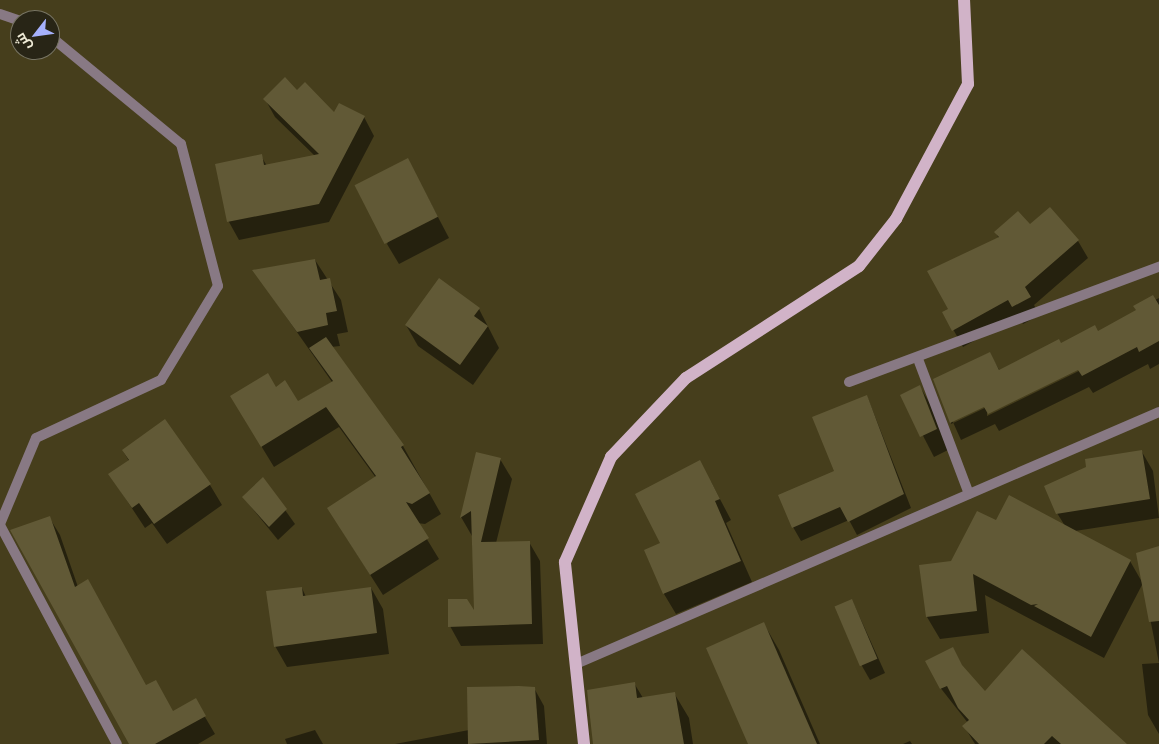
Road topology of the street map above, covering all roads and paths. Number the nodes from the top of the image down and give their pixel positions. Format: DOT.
graph roads {
  1 [pos="964,0"];
  2 [pos="60,44"];
  3 [pos="1159,267"];
  4 [pos="918,359"];
  5 [pos="849,382"];
  6 [pos="1159,412"];
  7 [pos="970,494"];
  8 [pos="0,525"];
  9 [pos="576,664"];
  10 [pos="117,744"];
  11 [pos="584,744"];
  1 -- 9 [label="main road"];
  2 -- 8 [label="street"];
  3 -- 4 [label="street"];
  4 -- 5 [label="street"];
  4 -- 7 [label="street"];
  6 -- 7 [label="street"];
  7 -- 9 [label="street"];
  8 -- 10 [label="street"];
  9 -- 11 [label="main road"];
}
